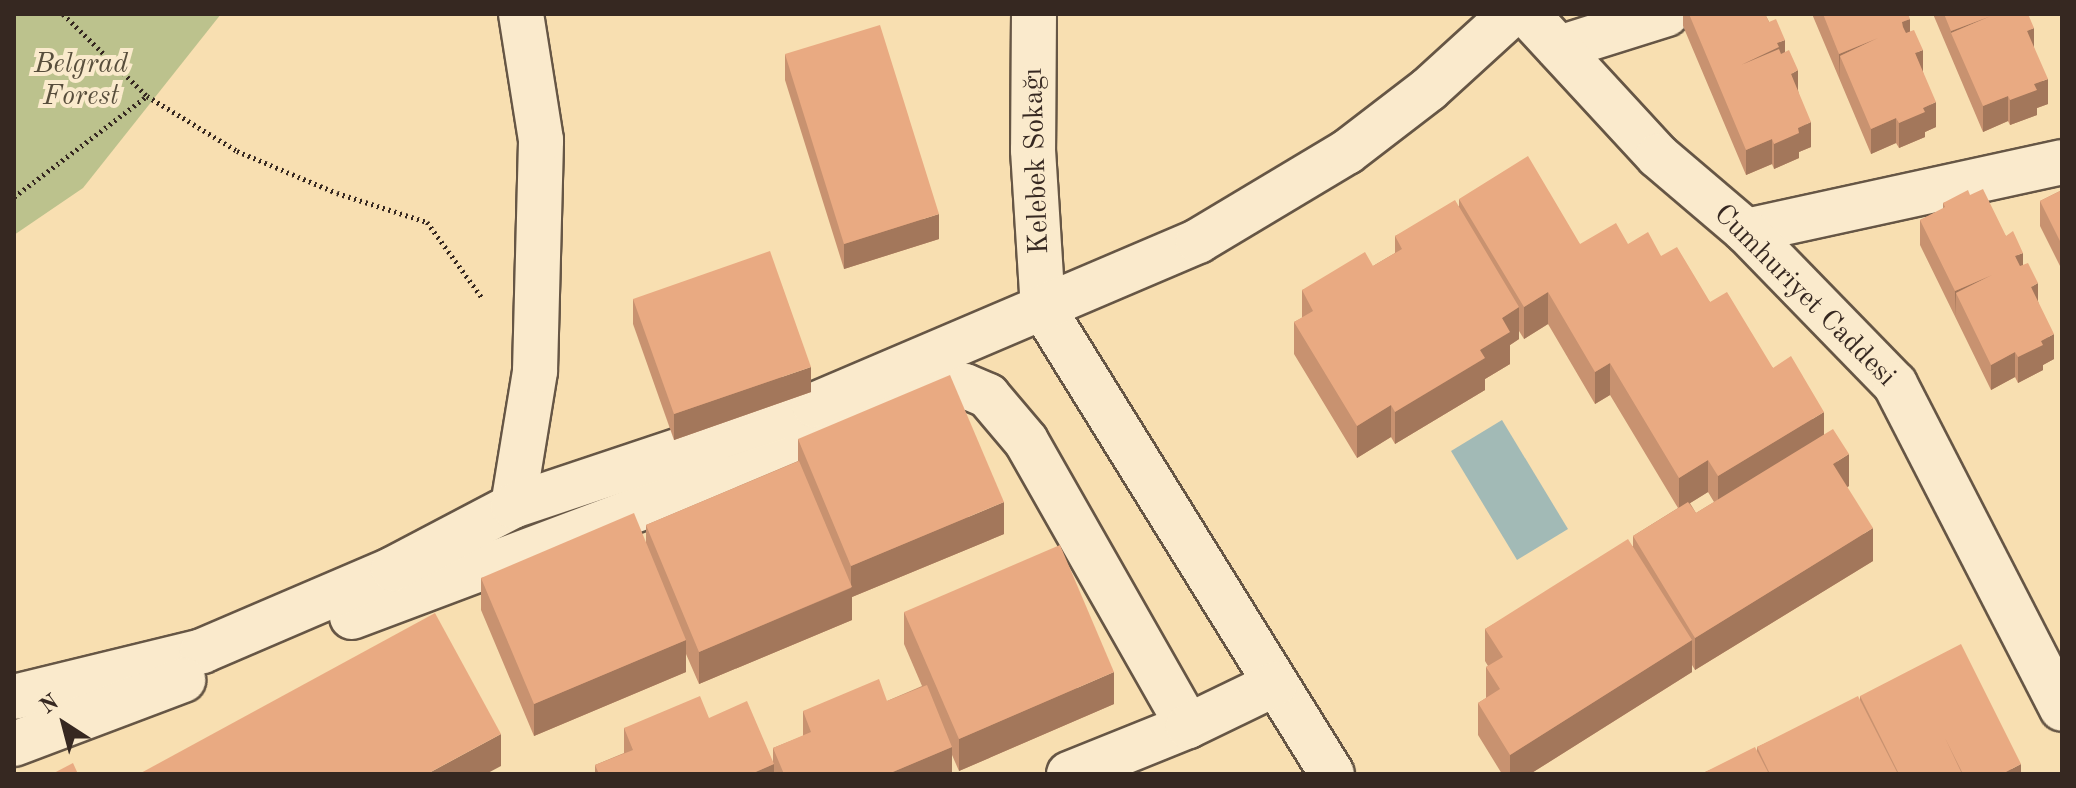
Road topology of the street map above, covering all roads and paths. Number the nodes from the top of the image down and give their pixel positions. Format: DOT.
graph roads {
  1 [pos="63,14"];
  2 [pos="521,14"];
  3 [pos="1034,14"];
  4 [pos="1511,14"];
  5 [pos="1527,14"];
  6 [pos="1667,14"];
  7 [pos="1559,48"];
  8 [pos="147,96"];
  9 [pos="2062,162"];
  10 [pos="14,197"];
  11 [pos="1746,231"];
  12 [pos="1043,308"];
  13 [pos="535,371"];
  14 [pos="513,506"];
  15 [pos="1275,684"];
  16 [pos="14,697"];
  17 [pos="2062,709"];
  18 [pos="1188,726"];
  19 [pos="14,744"];
  20 [pos="1069,774"];
  21 [pos="1332,774"];
  1 -- 8 [label="path"];
  2 -- 13 [label="street"];
  3 -- 12 [label="street, Kelebek Sokağı"];
  4 -- 12 [label="street"];
  5 -- 7 [label="street, Cumhuriyet Caddesi"];
  6 -- 7 [label="street"];
  7 -- 11 [label="street, Cumhuriyet Caddesi"];
  8 -- 10 [label="path"];
  8 -- 13 [label="path"];
  9 -- 11 [label="street"];
  11 -- 17 [label="street, Cumhuriyet Caddesi"];
  12 -- 14 [label="street"];
  12 -- 15 [label="street"];
  13 -- 14 [label="street"];
  14 -- 16 [label="street"];
  15 -- 18 [label="street"];
  15 -- 21 [label="street"];
  18 -- 19 [label="street"];
  18 -- 20 [label="street"];
}
